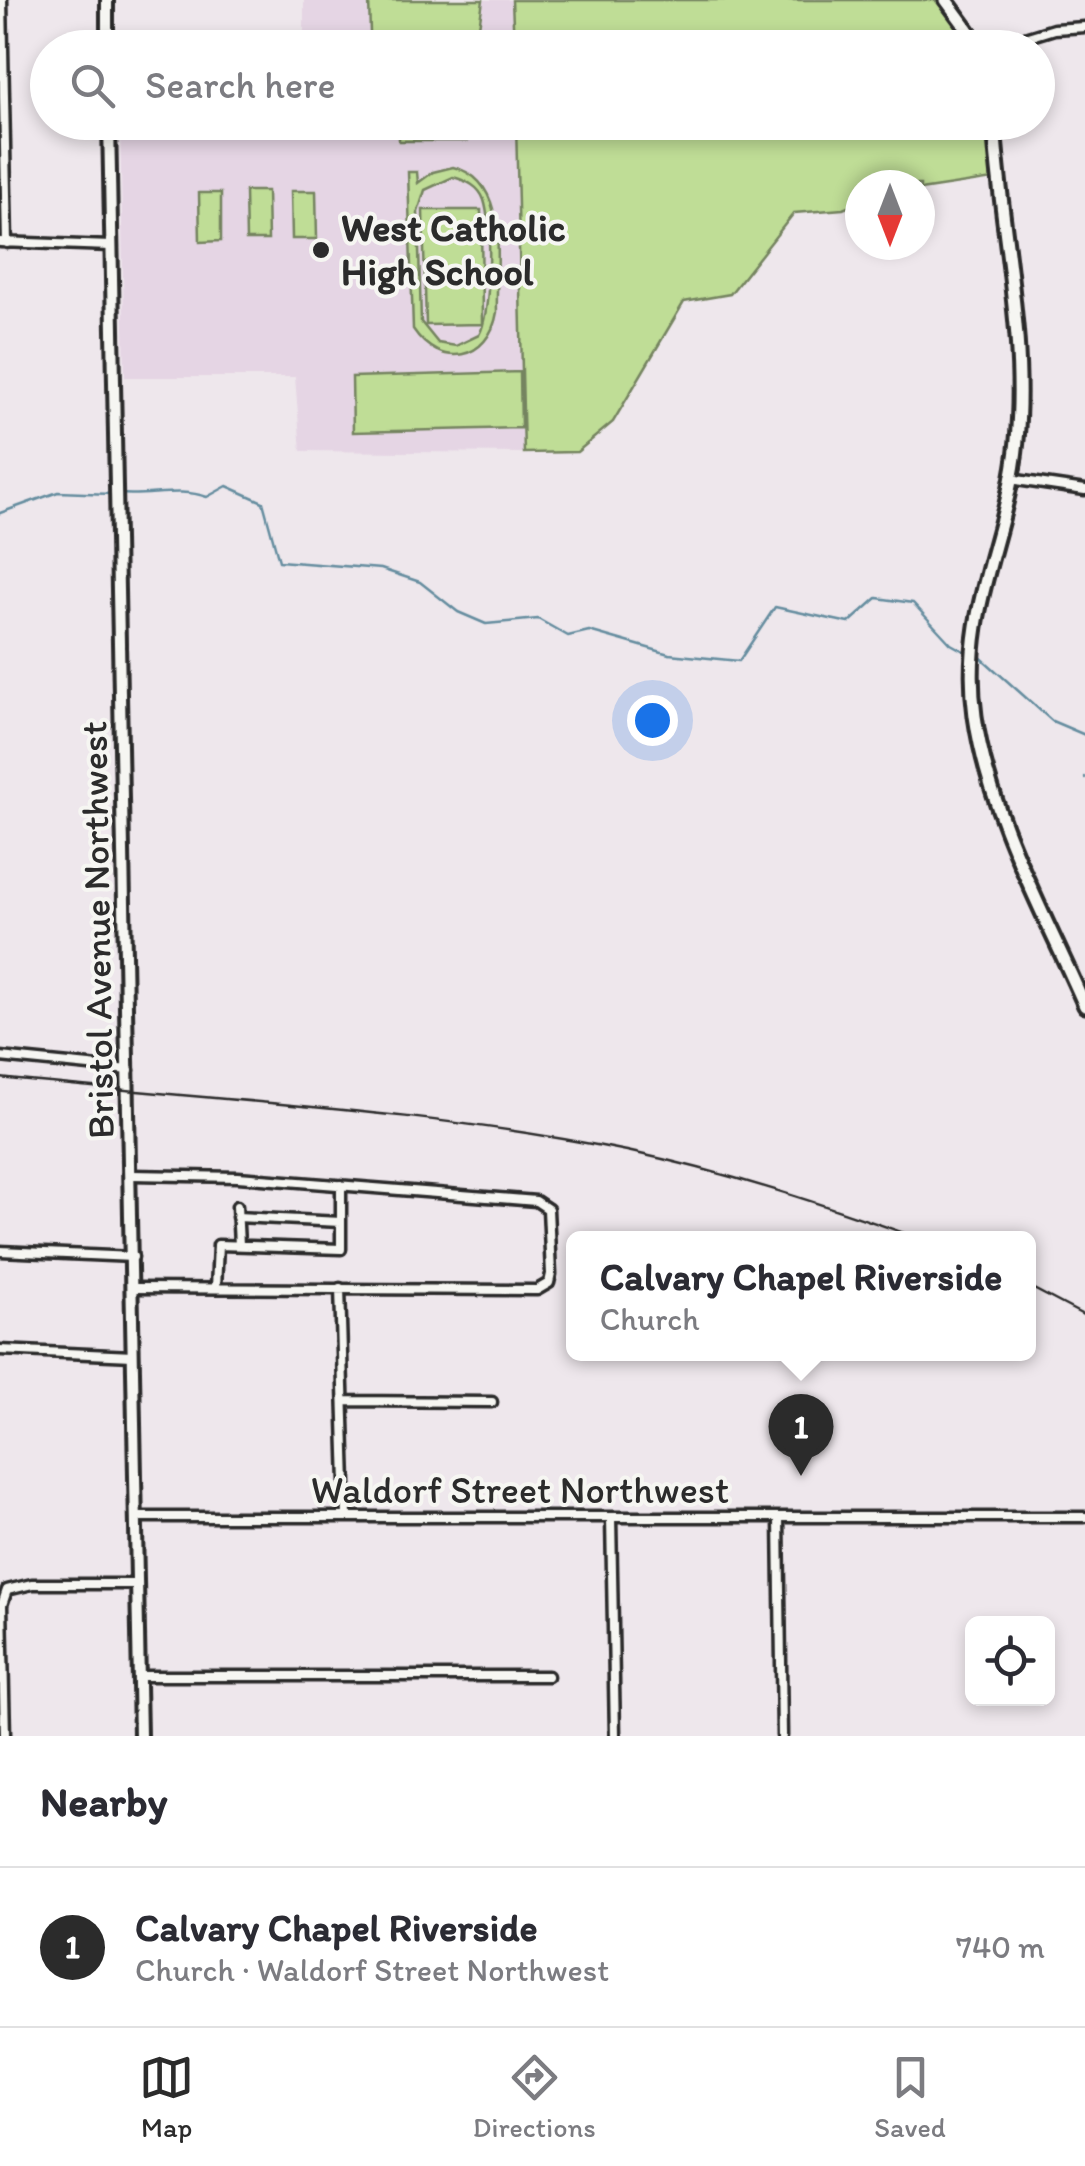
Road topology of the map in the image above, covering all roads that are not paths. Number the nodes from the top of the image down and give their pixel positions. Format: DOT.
graph roads {
  1 [pos="2,0"];
  2 [pos="106,0"];
  3 [pos="946,0"];
  4 [pos="1085,26"];
  5 [pos="107,30"];
  6 [pos="968,30"];
  7 [pos="1051,30"];
  8 [pos="109,140"];
  9 [pos="996,140"];
  10 [pos="4,242"];
  11 [pos="111,246"];
  12 [pos="1010,479"];
  13 [pos="1085,490"];
  14 [pos="1085,1006"];
  15 [pos="0,1056"];
  16 [pos="129,1070"];
  17 [pos="132,1175"];
  18 [pos="341,1186"];
  19 [pos="237,1206"];
  20 [pos="237,1217"];
  21 [pos="341,1222"];
  22 [pos="238,1245"];
  23 [pos="0,1250"];
  24 [pos="133,1257"];
  25 [pos="134,1288"];
  26 [pos="216,1288"];
  27 [pos="340,1288"];
  28 [pos="0,1350"];
  29 [pos="133,1356"];
  30 [pos="345,1401"];
  31 [pos="492,1402"];
  32 [pos="136,1517"];
  33 [pos="346,1517"];
  34 [pos="1085,1517"];
  35 [pos="612,1518"];
  36 [pos="779,1518"];
  37 [pos="137,1584"];
  38 [pos="138,1676"];
  39 [pos="548,1676"];
  40 [pos="5,1736"];
  41 [pos="140,1736"];
  42 [pos="616,1736"];
  43 [pos="782,1736"];
  1 -- 10 [label="street"];
  2 -- 5 [label="street"];
  3 -- 6 [label="main road"];
  4 -- 7 [label="street"];
  8 -- 11 [label="street, Bristol Avenue Northwest"];
  9 -- 12 [label="main road"];
  10 -- 11 [label="street"];
  11 -- 16 [label="street, Bristol Avenue Northwest"];
  12 -- 13 [label="street"];
  12 -- 14 [label="main road"];
  15 -- 16 [label="street"];
  16 -- 17 [label="street, Bristol Avenue Northwest"];
  17 -- 18 [label="street"];
  17 -- 24 [label="street, Bristol Avenue Northwest"];
  18 -- 21 [label="street"];
  18 -- 27 [label="street"];
  19 -- 20 [label="street"];
  20 -- 21 [label="street"];
  20 -- 22 [label="street"];
  21 -- 22 [label="street"];
  22 -- 26 [label="street"];
  23 -- 24 [label="street"];
  24 -- 25 [label="street, Bristol Avenue Northwest"];
  25 -- 26 [label="street"];
  25 -- 29 [label="street, Bristol Avenue Northwest"];
  26 -- 27 [label="street"];
  27 -- 30 [label="street"];
  28 -- 29 [label="street"];
  29 -- 32 [label="street, Bristol Avenue Northwest"];
  30 -- 31 [label="street"];
  30 -- 33 [label="street"];
  32 -- 33 [label="street, Waldorf Street Northwest"];
  32 -- 37 [label="street, Bristol Avenue Northwest"];
  33 -- 35 [label="street, Waldorf Street Northwest"];
  34 -- 36 [label="street, Waldorf Street Northwest"];
  35 -- 36 [label="street, Waldorf Street Northwest"];
  35 -- 42 [label="street"];
  36 -- 43 [label="street"];
  37 -- 38 [label="street, Bristol Avenue Northwest"];
  37 -- 40 [label="street"];
  38 -- 39 [label="street"];
  38 -- 41 [label="street, Bristol Avenue Northwest"];
}
